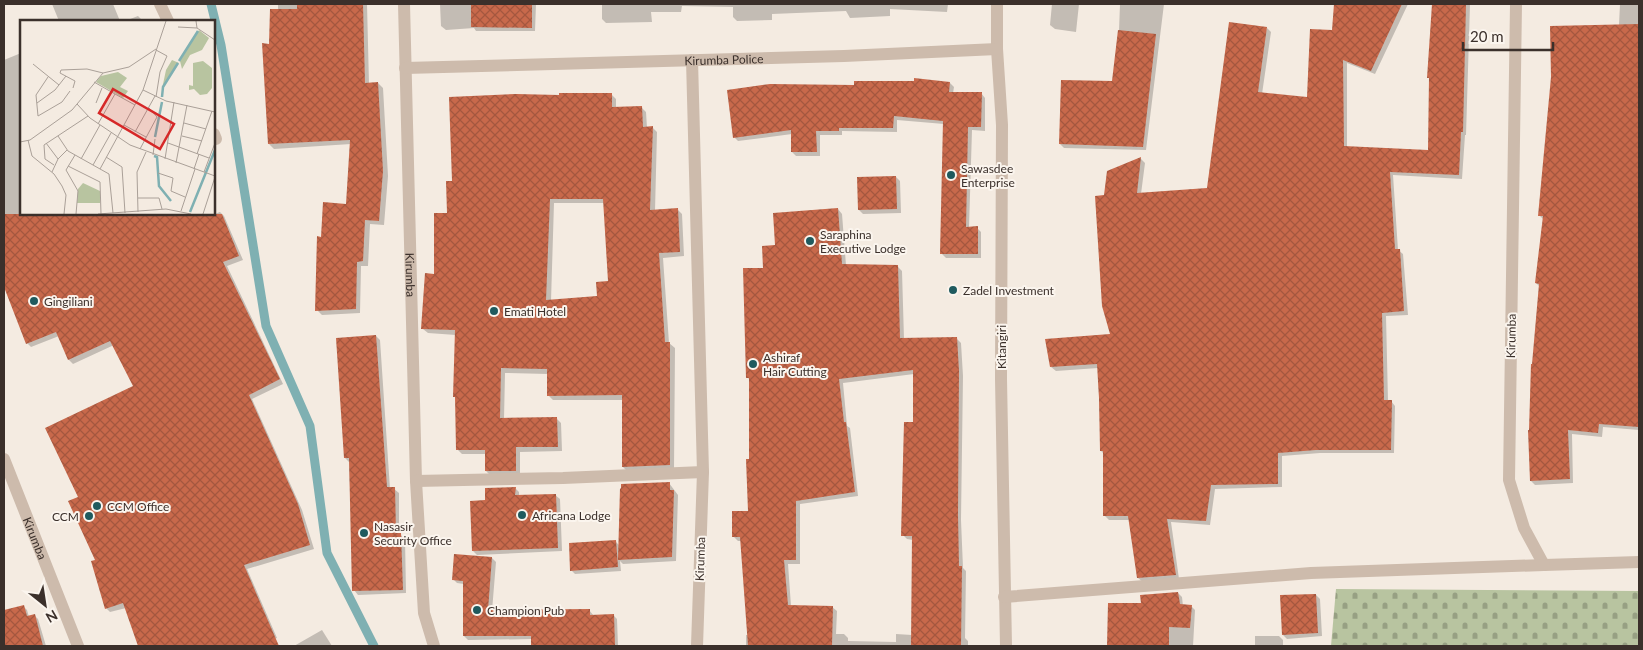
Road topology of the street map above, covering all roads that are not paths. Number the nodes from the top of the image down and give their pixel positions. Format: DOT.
graph roads {
  1 [pos="160,4"];
  2 [pos="404,4"];
  3 [pos="997,4"];
  4 [pos="1516,4"];
  5 [pos="168,20"];
  6 [pos="997,49"];
  7 [pos="692,60"];
  8 [pos="405,68"];
  9 [pos="4,459"];
  10 [pos="703,472"];
  11 [pos="416,482"];
  12 [pos="1639,562"];
  13 [pos="1544,565"];
  14 [pos="1004,597"];
  15 [pos="78,646"];
  16 [pos="434,646"];
  17 [pos="697,646"];
  18 [pos="1006,646"];
  1 -- 5 [label="street"];
  2 -- 8 [label="street, Kirumba"];
  3 -- 6 [label="street"];
  4 -- 13 [label="street, Kirumba"];
  6 -- 7 [label="street, Kirumba Police"];
  6 -- 14 [label="street, Kitangiri"];
  7 -- 8 [label="street, Kirumba Police"];
  7 -- 10 [label="street, Kirumba"];
  8 -- 11 [label="street, Kirumba"];
  9 -- 15 [label="street, Kirumba"];
  10 -- 11 [label="street"];
  10 -- 17 [label="street, Kirumba"];
  11 -- 16 [label="street, Kirumba"];
  12 -- 13 [label="street"];
  13 -- 14 [label="street"];
  14 -- 18 [label="street, Kitangiri"];
}
